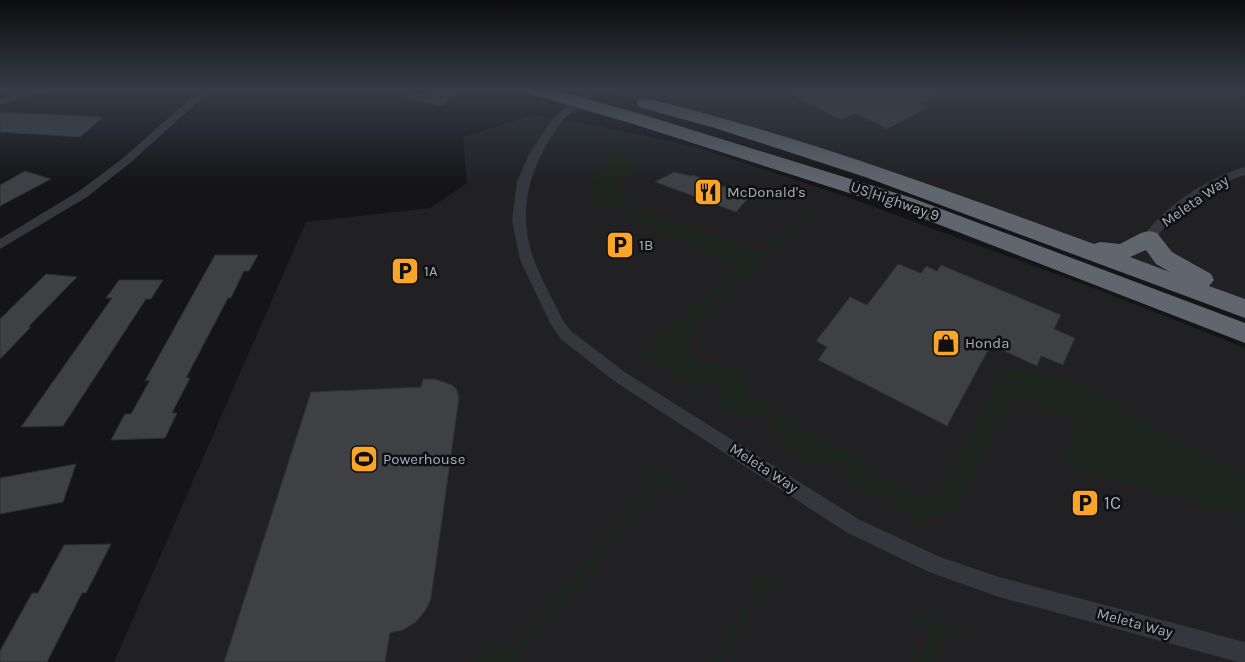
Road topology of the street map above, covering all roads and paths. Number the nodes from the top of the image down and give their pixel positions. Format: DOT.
graph roads {
  1 [pos="171,121"];
  2 [pos="556,121"];
  3 [pos="645,121"];
  4 [pos="711,121"];
  5 [pos="1245,172"];
  6 [pos="996,217"];
  7 [pos="1149,238"];
  8 [pos="0,245"];
  9 [pos="1245,297"];
  10 [pos="1245,309"];
  11 [pos="1245,333"];
  12 [pos="1245,653"];
  1 -- 8 [label="street"];
  2 -- 12 [label="street, Meleta Way"];
  3 -- 11 [label="highway, US Highway 9"];
  4 -- 6 [label="highway, US Highway 9"];
  5 -- 7 [label="street, Meleta Way"];
  6 -- 7 [label="highway"];
  6 -- 10 [label="highway, US Highway 9"];
  7 -- 9 [label="highway"];
}
